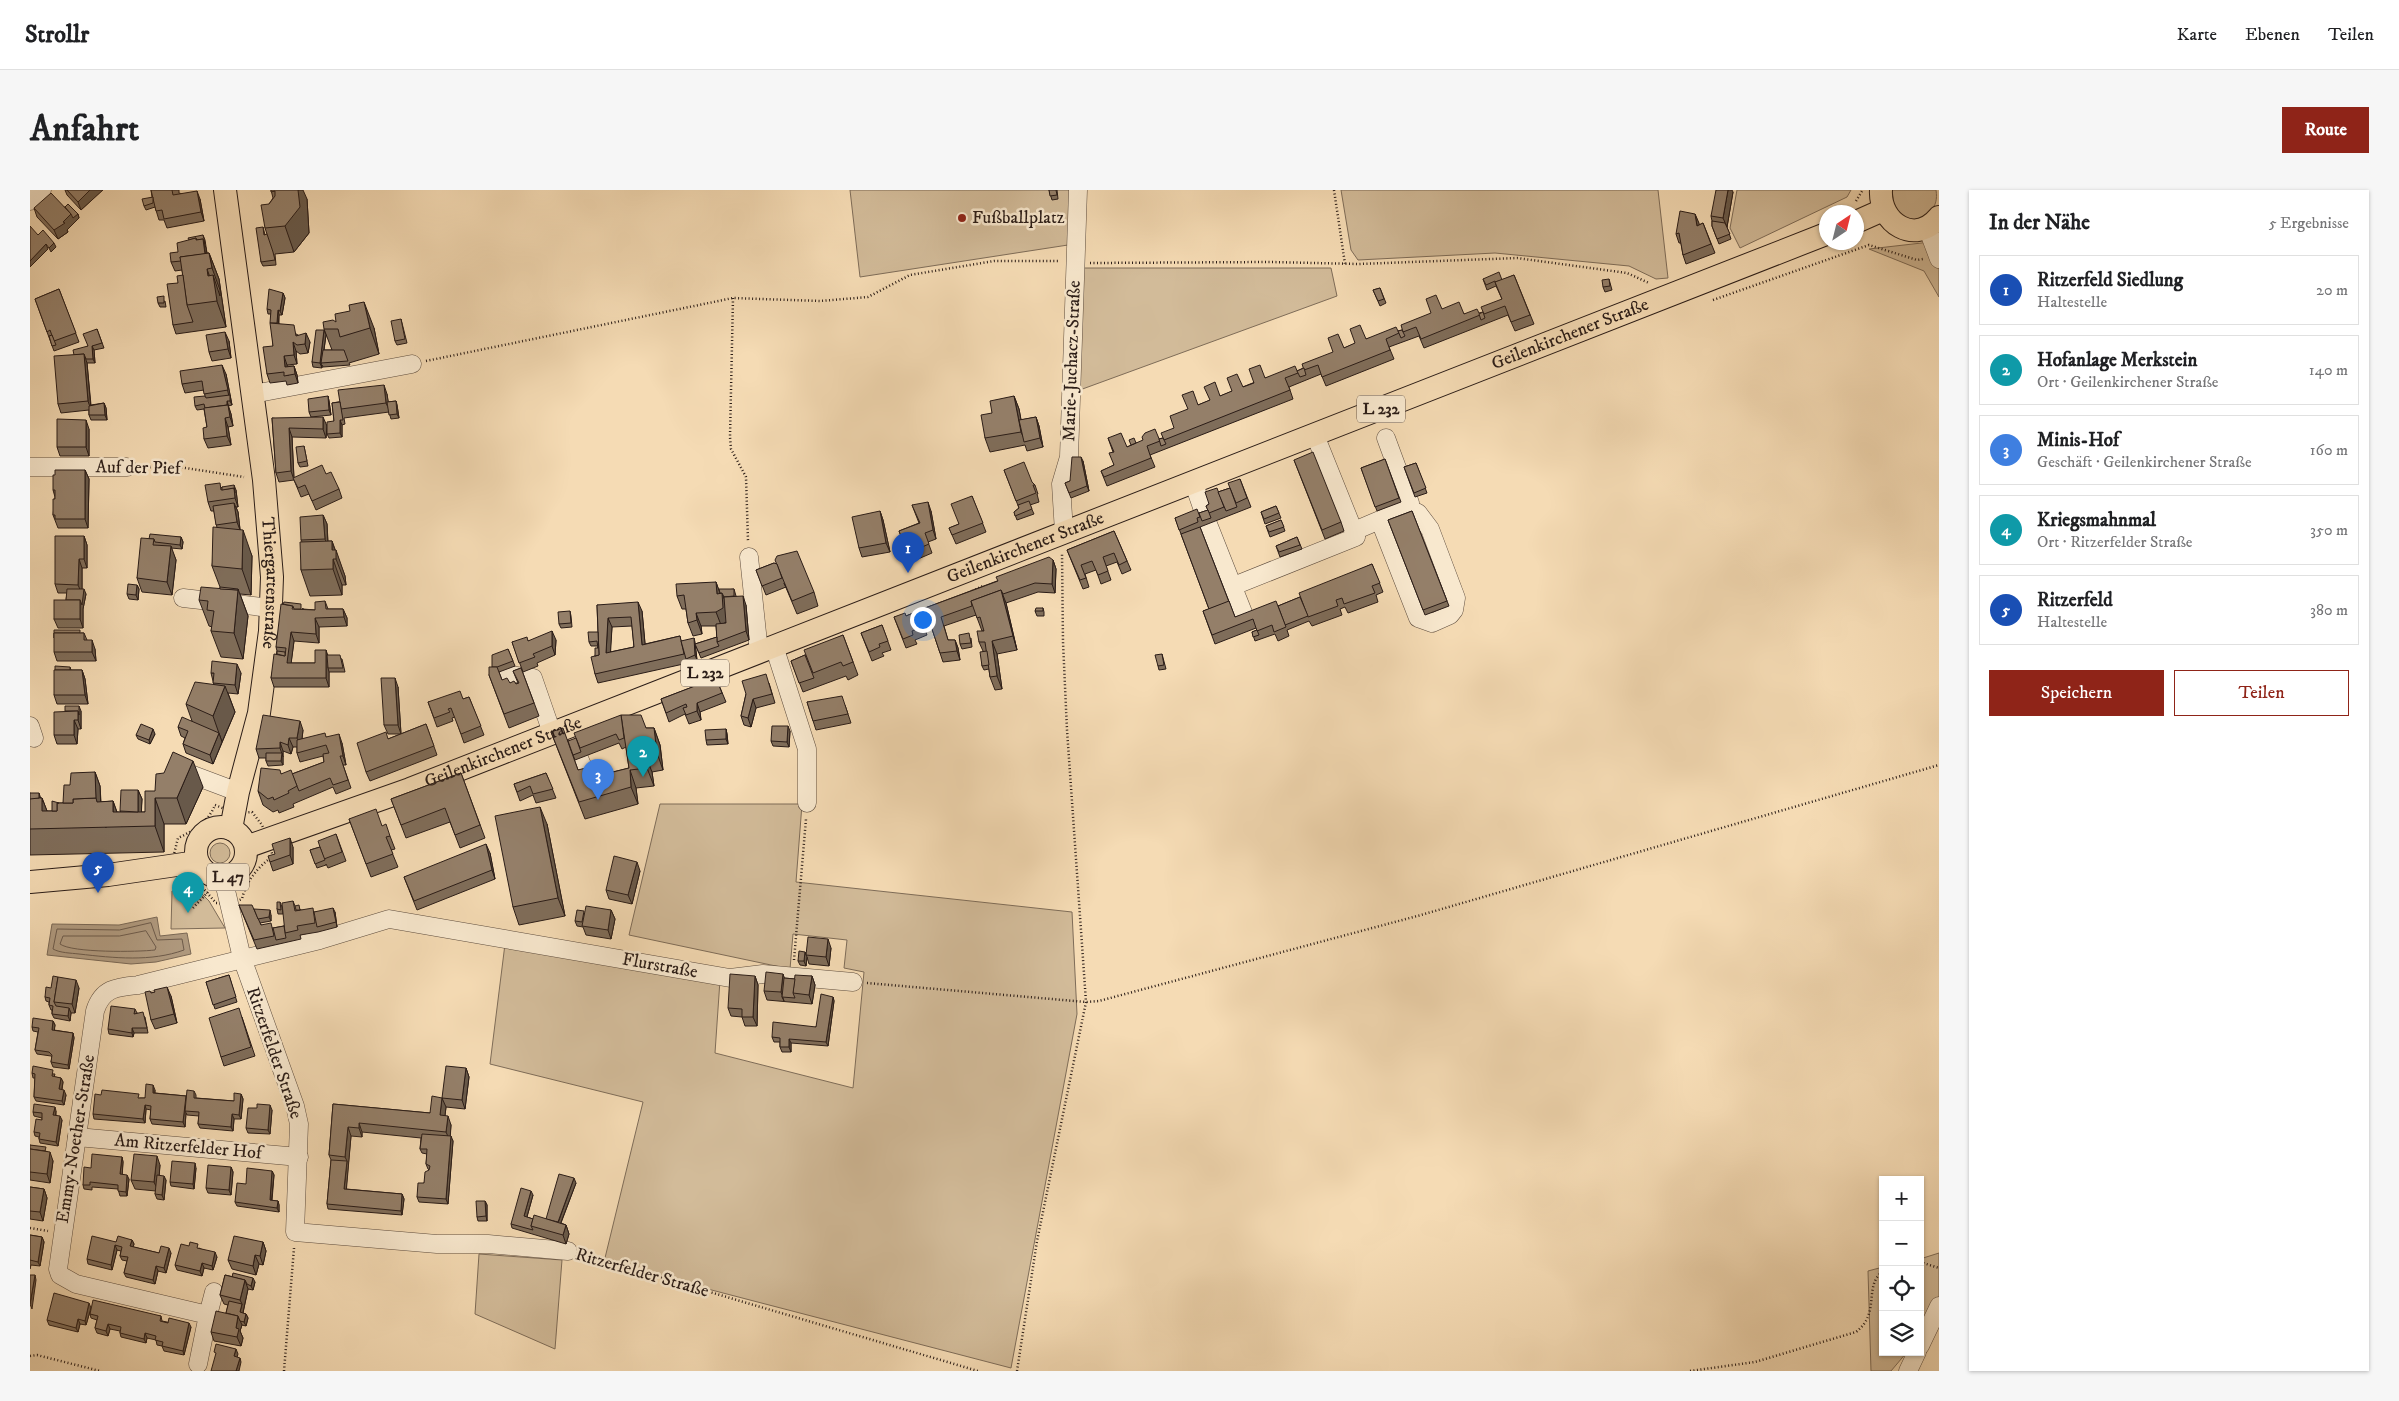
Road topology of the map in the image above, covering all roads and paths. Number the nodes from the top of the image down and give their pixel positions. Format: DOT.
graph roads {
  1 [pos="42,190"];
  2 [pos="225,190"];
  3 [pos="1078,190"];
  4 [pos="1334,190"];
  5 [pos="1863,190"];
  6 [pos="1882,200"];
  7 [pos="30,201"];
  8 [pos="1858,205"];
  9 [pos="1864,209"];
  10 [pos="1933,222"];
  11 [pos="1819,237"];
  12 [pos="1869,245"];
  13 [pos="1938,257"];
  14 [pos="1075,262"];
  15 [pos="1345,264"];
  16 [pos="733,298"];
  17 [pos="1660,298"];
  18 [pos="412,364"];
  19 [pos="253,394"];
  20 [pos="1315,435"];
  21 [pos="1386,438"];
  22 [pos="30,467"];
  23 [pos="126,467"];
  24 [pos="246,477"];
  25 [pos="1193,481"];
  26 [pos="1408,508"];
  27 [pos="1380,521"];
  28 [pos="1354,531"];
  29 [pos="1064,532"];
  30 [pos="749,557"];
  31 [pos="1231,587"];
  32 [pos="183,598"];
  33 [pos="271,608"];
  34 [pos="1244,615"];
  35 [pos="767,649"];
  36 [pos="508,675"];
  37 [pos="572,747"];
  38 [pos="1939,764"];
  39 [pos="176,769"];
  40 [pos="807,803"];
  41 [pos="235,811"];
  42 [pos="267,839"];
  43 [pos="246,847"];
  44 [pos="187,864"];
  45 [pos="30,882"];
  46 [pos="215,885"];
  47 [pos="230,904"];
  48 [pos="193,908"];
  49 [pos="242,958"];
  50 [pos="793,977"];
  51 [pos="853,982"];
  52 [pos="1086,1002"];
  53 [pos="77,1137"];
  54 [pos="299,1157"];
  55 [pos="295,1232"];
  56 [pos="568,1251"];
  57 [pos="1924,1263"];
  58 [pos="1939,1268"];
  59 [pos="1879,1277"];
  60 [pos="214,1292"];
  61 [pos="1939,1306"];
  62 [pos="208,1315"];
  63 [pos="1924,1338"];
  64 [pos="30,1356"];
  65 [pos="1915,1356"];
  66 [pos="198,1364"];
  67 [pos="100,1371"];
  68 [pos="284,1371"];
  69 [pos="978,1371"];
  70 [pos="1017,1371"];
  71 [pos="1690,1371"];
  72 [pos="1908,1371"];
  1 -- 7 [label="street"];
  2 -- 19 [label="main road, Thiergartenstraße"];
  3 -- 14 [label="street, Marie-Juchacz-Straße"];
  4 -- 15 [label="path"];
  5 -- 8 [label="path"];
  6 -- 9 [label="main road"];
  6 -- 10 [label="main road"];
  10 -- 13 [label="street"];
  11 -- 17 [label="main road, Geilenkirchener Straße / L 232"];
  12 -- 13 [label="path"];
  14 -- 15 [label="path"];
  14 -- 16 [label="path"];
  14 -- 29 [label="street, Marie-Juchacz-Straße"];
  15 -- 17 [label="path"];
  16 -- 18 [label="path"];
  16 -- 30 [label="path"];
  17 -- 20 [label="main road, Geilenkirchener Straße / L 232"];
  18 -- 19 [label="street"];
  19 -- 33 [label="main road, Thiergartenstraße"];
  20 -- 25 [label="main road, Geilenkirchener Straße / L 232"];
  20 -- 28 [label="street"];
  21 -- 26 [label="street"];
  22 -- 23 [label="street, Auf der Pief"];
  23 -- 24 [label="path, Auf der Pief"];
  25 -- 29 [label="main road, Geilenkirchener Straße / L 232"];
  25 -- 31 [label="street"];
  26 -- 27 [label="street"];
  26 -- 27 [label="street"];
  27 -- 28 [label="street"];
  28 -- 31 [label="street"];
  29 -- 35 [label="main road, Geilenkirchener Straße / L 232"];
  29 -- 52 [label="path"];
  30 -- 35 [label="street"];
  31 -- 34 [label="street"];
  32 -- 33 [label="street"];
  33 -- 41 [label="main road, Thiergartenstraße"];
  35 -- 37 [label="main road, Geilenkirchener Straße / L 232"];
  35 -- 40 [label="street"];
  36 -- 37 [label="street"];
  37 -- 42 [label="main road, Geilenkirchener Straße / L 232"];
  38 -- 52 [label="path"];
  39 -- 41 [label="street"];
  40 -- 50 [label="path"];
  41 -- 42 [label="path"];
  41 -- 43 [label="main road, L 47"];
  41 -- 44 [label="main road, L 47"];
  41 -- 44 [label="path"];
  42 -- 43 [label="main road, Geilenkirchener Straße / L 232"];
  42 -- 47 [label="path"];
  43 -- 46 [label="main road, L 47"];
  44 -- 45 [label="main road"];
  44 -- 46 [label="main road, L 47"];
  44 -- 46 [label="path"];
  46 -- 47 [label="street, Ritzerfelder Straße"];
  46 -- 47 [label="path"];
  46 -- 48 [label="path"];
  47 -- 49 [label="street, Ritzerfelder Straße"];
  49 -- 50 [label="street, Flurstraße"];
  49 -- 53 [label="street, Emmy-Noether-Straße"];
  49 -- 54 [label="street, Ritzerfelder Straße"];
  50 -- 51 [label="street, Flurstraße"];
  51 -- 52 [label="path"];
  52 -- 70 [label="path"];
  53 -- 54 [label="street, Am Ritzerfelder Hof"];
  53 -- 62 [label="street, Emmy-Noether-Straße"];
  54 -- 55 [label="street, Ritzerfelder Straße"];
  55 -- 56 [label="street, Ritzerfelder Straße"];
  55 -- 68 [label="path"];
  56 -- 69 [label="path, Ritzerfelder Straße"];
  57 -- 58 [label="path"];
  59 -- 71 [label="path"];
  60 -- 62 [label="street"];
  61 -- 63 [label="street"];
  62 -- 66 [label="street"];
  64 -- 67 [label="path"];
  65 -- 72 [label="street"];
}
